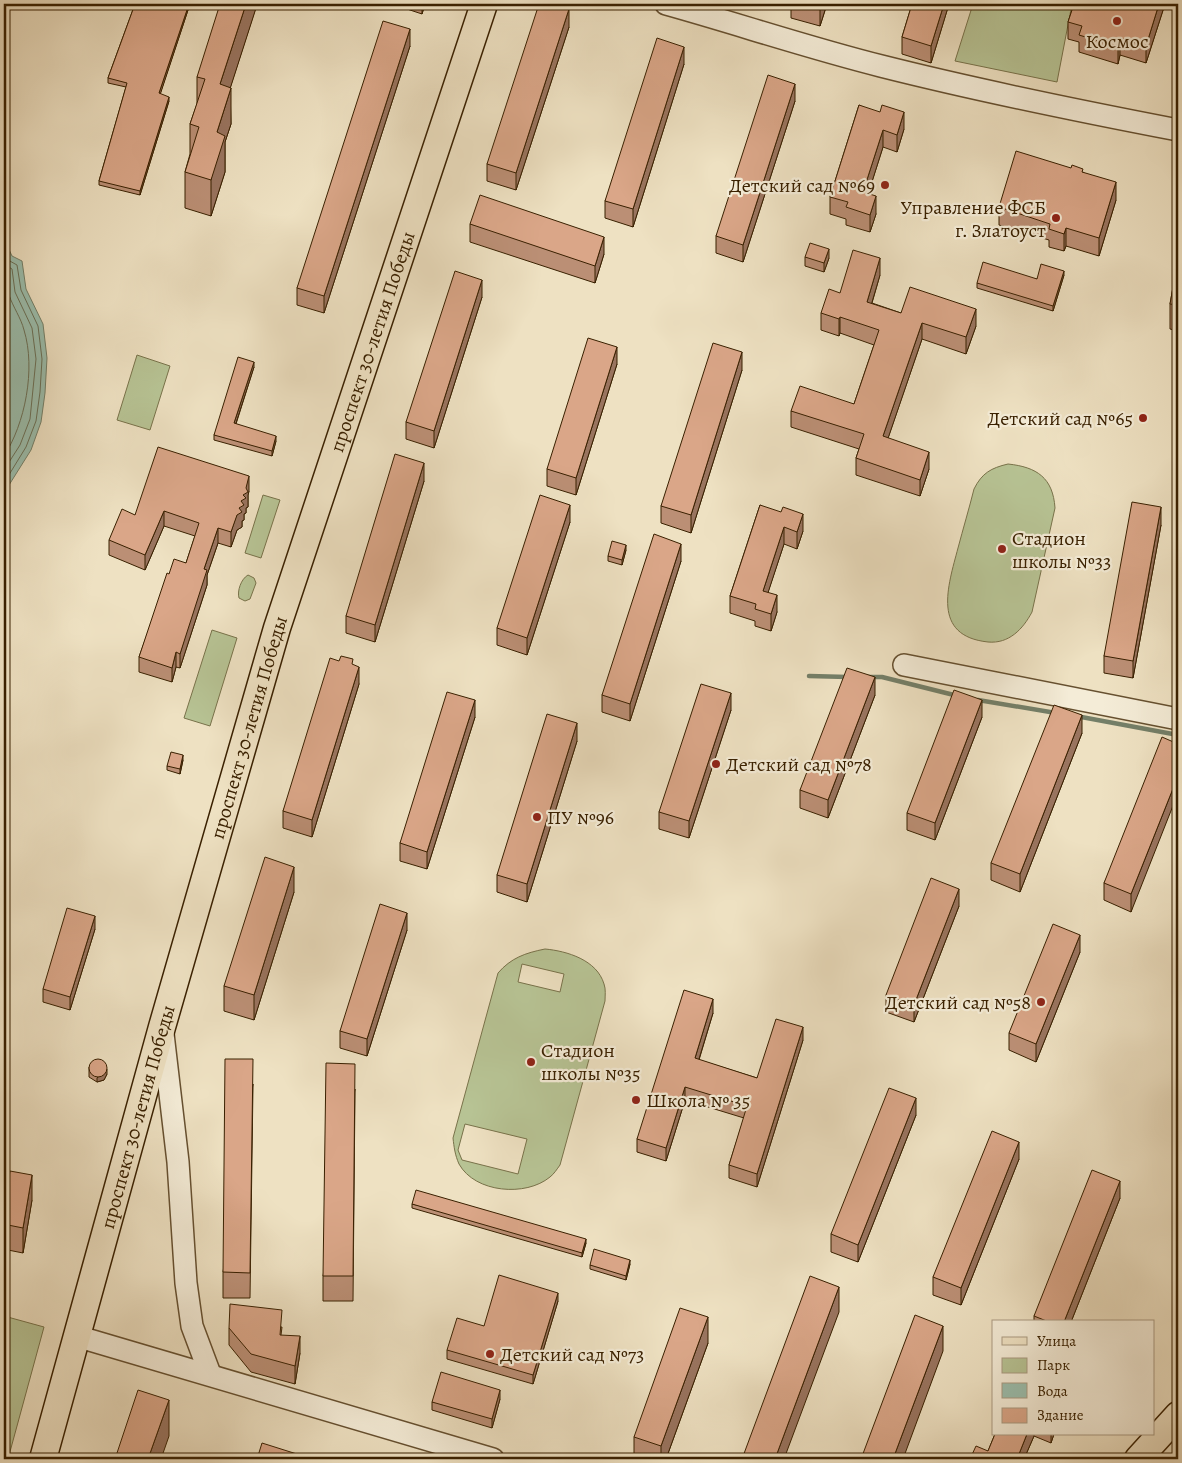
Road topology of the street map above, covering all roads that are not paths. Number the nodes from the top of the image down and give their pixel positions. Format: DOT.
graph roads {
  1 [pos="484,4"];
  2 [pos="666,4"];
  3 [pos="1178,130"];
  4 [pos="904,665"];
  5 [pos="1178,719"];
  6 [pos="162,1027"];
  7 [pos="76,1336"];
  8 [pos="210,1374"];
  9 [pos="1178,1415"];
  10 [pos="43,1459"];
  11 [pos="493,1459"];
  12 [pos="1138,1459"];
  1 -- 6 [label="main road, проспект 30-летия Победы"];
  2 -- 3 [label="street"];
  4 -- 5 [label="street"];
  6 -- 7 [label="main road, проспект 30-летия Победы"];
  6 -- 8 [label="street"];
  7 -- 8 [label="street"];
  7 -- 10 [label="main road, проспект 30-летия Победы"];
  8 -- 11 [label="street"];
  9 -- 12 [label="main road"];
}
